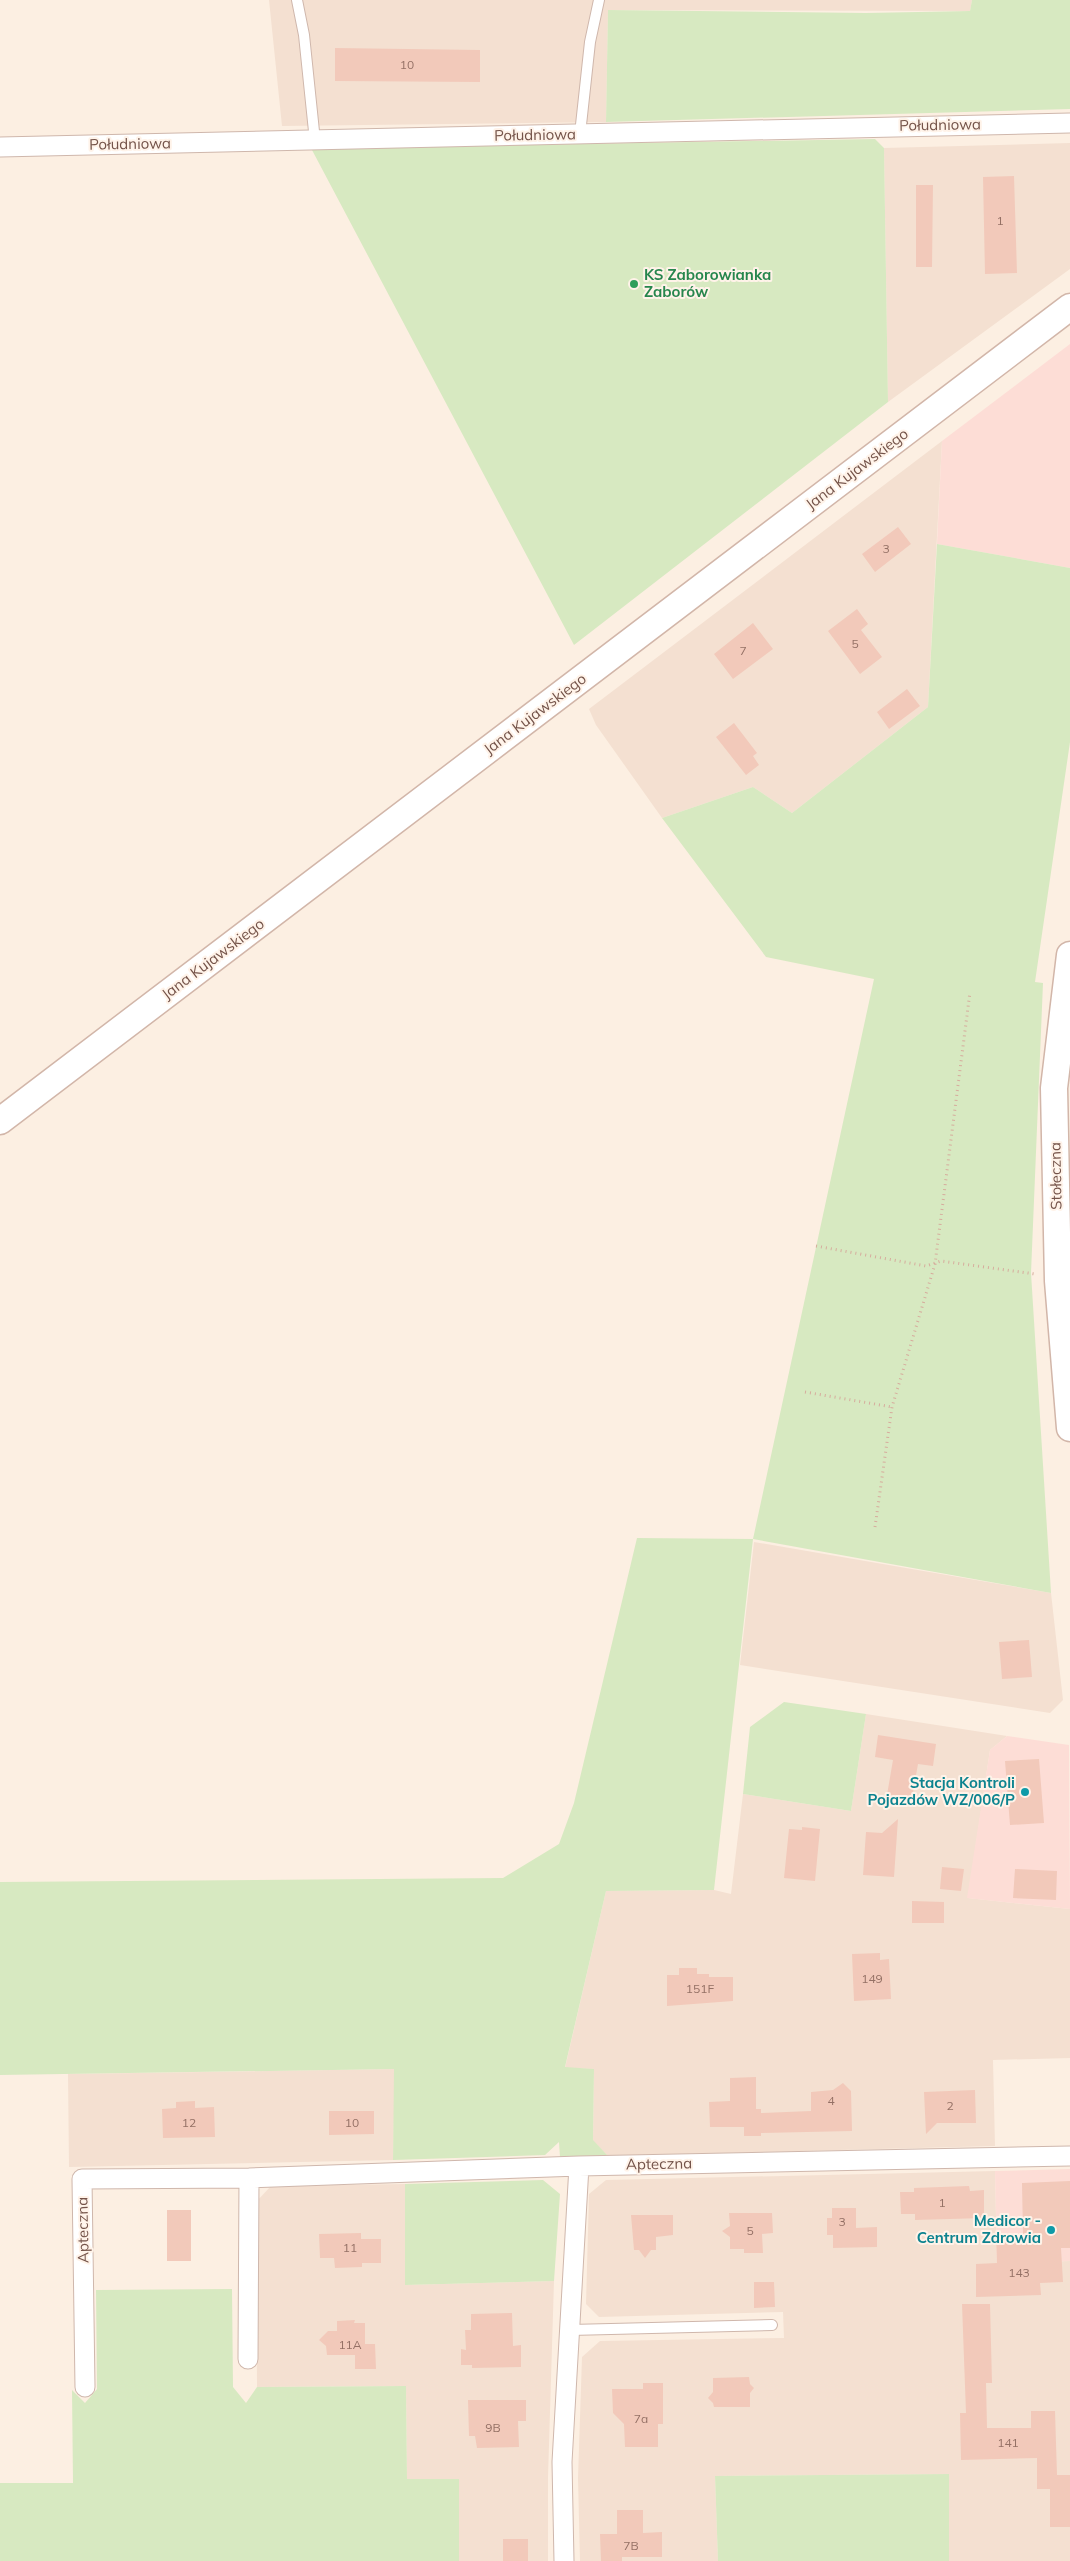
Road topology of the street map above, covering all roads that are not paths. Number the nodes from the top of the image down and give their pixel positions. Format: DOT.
graph roads {
  1 [pos="298,0"];
  2 [pos="599,0"];
  3 [pos="1070,123"];
  4 [pos="580,134"];
  5 [pos="315,140"];
  6 [pos="0,147"];
  7 [pos="1070,307"];
  8 [pos="1070,955"];
  9 [pos="0,1121"];
  10 [pos="1070,1428"];
  11 [pos="1070,2156"];
  12 [pos="579,2166"];
  13 [pos="249,2178"];
  14 [pos="772,2325"];
  15 [pos="570,2330"];
  16 [pos="248,2360"];
  17 [pos="85,2387"];
  18 [pos="564,2561"];
  1 -- 5 [label="lane"];
  2 -- 4 [label="lane"];
  3 -- 4 [label="street, Południowa"];
  4 -- 5 [label="street, Południowa"];
  5 -- 6 [label="street, Południowa"];
  7 -- 9 [label="main road, Jana Kujawskiego"];
  8 -- 10 [label="main road, Stołeczna"];
  11 -- 12 [label="street, Apteczna"];
  12 -- 13 [label="street, Apteczna"];
  12 -- 15 [label="street"];
  13 -- 16 [label="street"];
  13 -- 17 [label="street, Apteczna"];
  14 -- 15 [label="lane"];
  15 -- 18 [label="street"];
}
